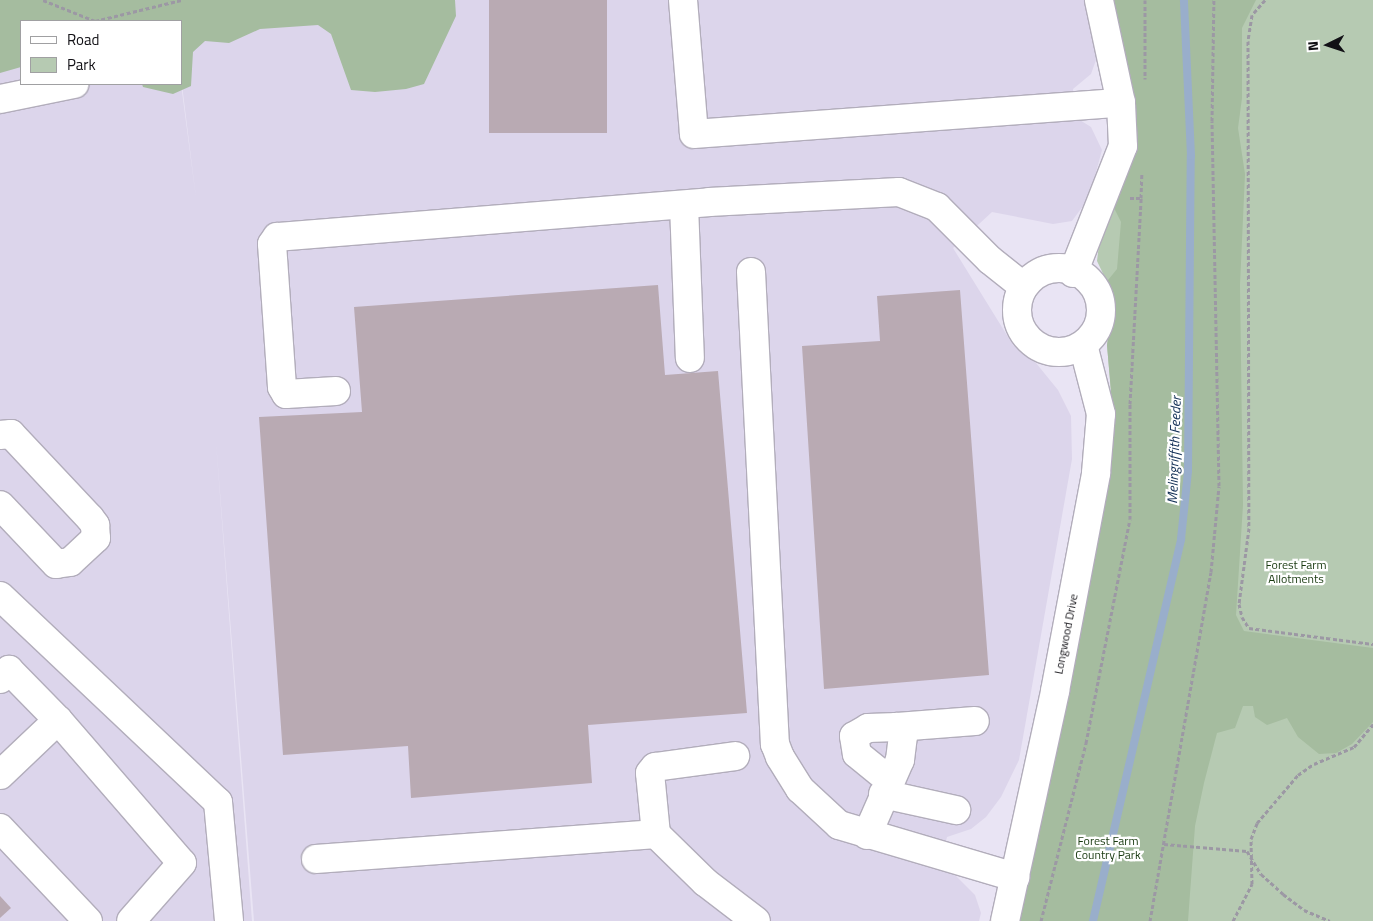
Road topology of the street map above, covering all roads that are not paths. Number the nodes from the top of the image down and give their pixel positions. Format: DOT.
graph roads {
  1 [pos="683,0"];
  2 [pos="1099,0"];
  3 [pos="69,85"];
  4 [pos="0,99"];
  5 [pos="1121,103"];
  6 [pos="684,205"];
  7 [pos="751,272"];
  8 [pos="1073,273"];
  9 [pos="1024,287"];
  10 [pos="1083,345"];
  11 [pos="690,358"];
  12 [pos="336,392"];
  13 [pos="0,435"];
  14 [pos="0,505"];
  15 [pos="0,596"];
  16 [pos="0,679"];
  17 [pos="58,720"];
  18 [pos="975,721"];
  19 [pos="897,727"];
  20 [pos="735,756"];
  21 [pos="0,775"];
  22 [pos="886,787"];
  23 [pos="956,810"];
  24 [pos="0,828"];
  25 [pos="656,834"];
  26 [pos="867,834"];
  27 [pos="316,860"];
  28 [pos="1015,877"];
  29 [pos="88,921"];
  30 [pos="131,921"];
  31 [pos="229,921"];
  32 [pos="756,921"];
  33 [pos="1005,921"];
  1 -- 5 [label="street"];
  2 -- 5 [label="street"];
  3 -- 4 [label="street"];
  5 -- 8 [label="street"];
  6 -- 9 [label="street"];
  6 -- 11 [label="street"];
  6 -- 12 [label="street"];
  7 -- 26 [label="street"];
  8 -- 9 [label="street"];
  8 -- 10 [label="street"];
  9 -- 10 [label="street"];
  10 -- 28 [label="street, Longwood Drive"];
  13 -- 14 [label="street"];
  15 -- 31 [label="street"];
  16 -- 17 [label="street"];
  17 -- 21 [label="street"];
  17 -- 30 [label="street"];
  18 -- 19 [label="street"];
  19 -- 22 [label="street"];
  19 -- 22 [label="street"];
  20 -- 25 [label="street"];
  22 -- 23 [label="street"];
  22 -- 26 [label="street"];
  24 -- 29 [label="street"];
  25 -- 27 [label="street"];
  25 -- 32 [label="street"];
  26 -- 28 [label="street"];
  28 -- 33 [label="street, Longwood Drive"];
}
